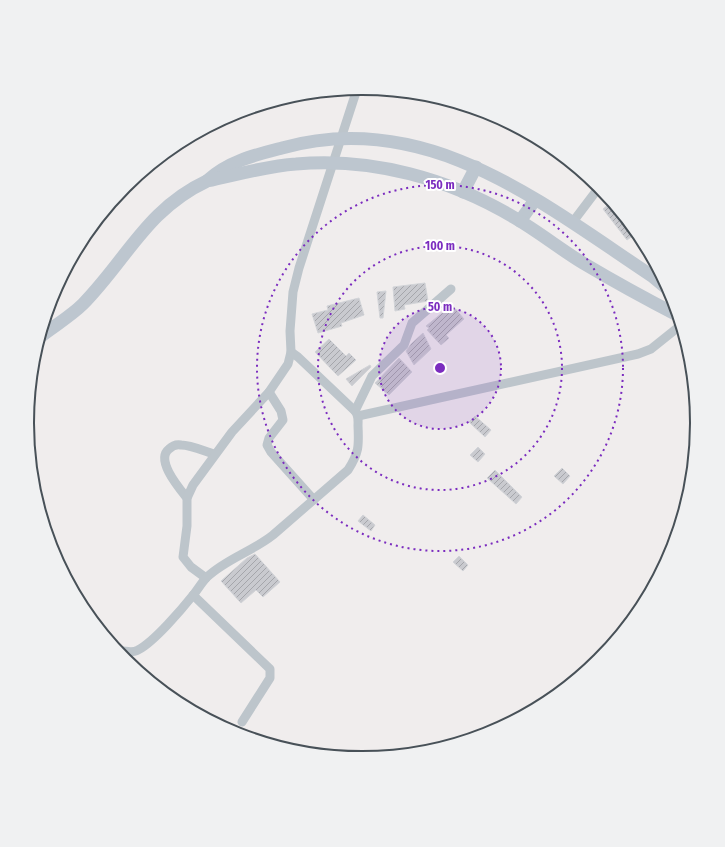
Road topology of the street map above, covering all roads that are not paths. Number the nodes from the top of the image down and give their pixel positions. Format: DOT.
graph roads {
  1 [pos="355,95"];
  2 [pos="343,137"];
  3 [pos="334,164"];
  4 [pos="476,167"];
  5 [pos="207,181"];
  6 [pos="463,192"];
  7 [pos="596,192"];
  8 [pos="535,200"];
  9 [pos="520,221"];
  10 [pos="572,223"];
  11 [pos="659,281"];
  12 [pos="451,289"];
  13 [pos="672,312"];
  14 [pos="677,328"];
  15 [pos="47,332"];
  16 [pos="291,352"];
  17 [pos="269,392"];
  18 [pos="357,413"];
  19 [pos="214,454"];
  20 [pos="187,498"];
  21 [pos="314,500"];
  22 [pos="206,578"];
  23 [pos="193,595"];
  24 [pos="126,651"];
  25 [pos="242,722"];
  1 -- 2 [label="street"];
  2 -- 3 [label="street"];
  2 -- 4 [label="street"];
  2 -- 5 [label="street"];
  3 -- 5 [label="street"];
  3 -- 6 [label="street"];
  3 -- 16 [label="street"];
  4 -- 6 [label="street"];
  4 -- 8 [label="street"];
  5 -- 15 [label="street"];
  6 -- 9 [label="street"];
  7 -- 10 [label="street"];
  8 -- 9 [label="street"];
  8 -- 10 [label="street"];
  9 -- 13 [label="street"];
  10 -- 11 [label="street"];
  12 -- 18 [label="street"];
  14 -- 18 [label="street"];
  16 -- 17 [label="street"];
  16 -- 18 [label="street"];
  17 -- 19 [label="street"];
  17 -- 21 [label="street"];
  18 -- 21 [label="street"];
  19 -- 20 [label="street"];
  19 -- 20 [label="street"];
  20 -- 22 [label="street"];
  21 -- 22 [label="street"];
  22 -- 23 [label="street"];
  23 -- 24 [label="street"];
  23 -- 25 [label="street"];
}
